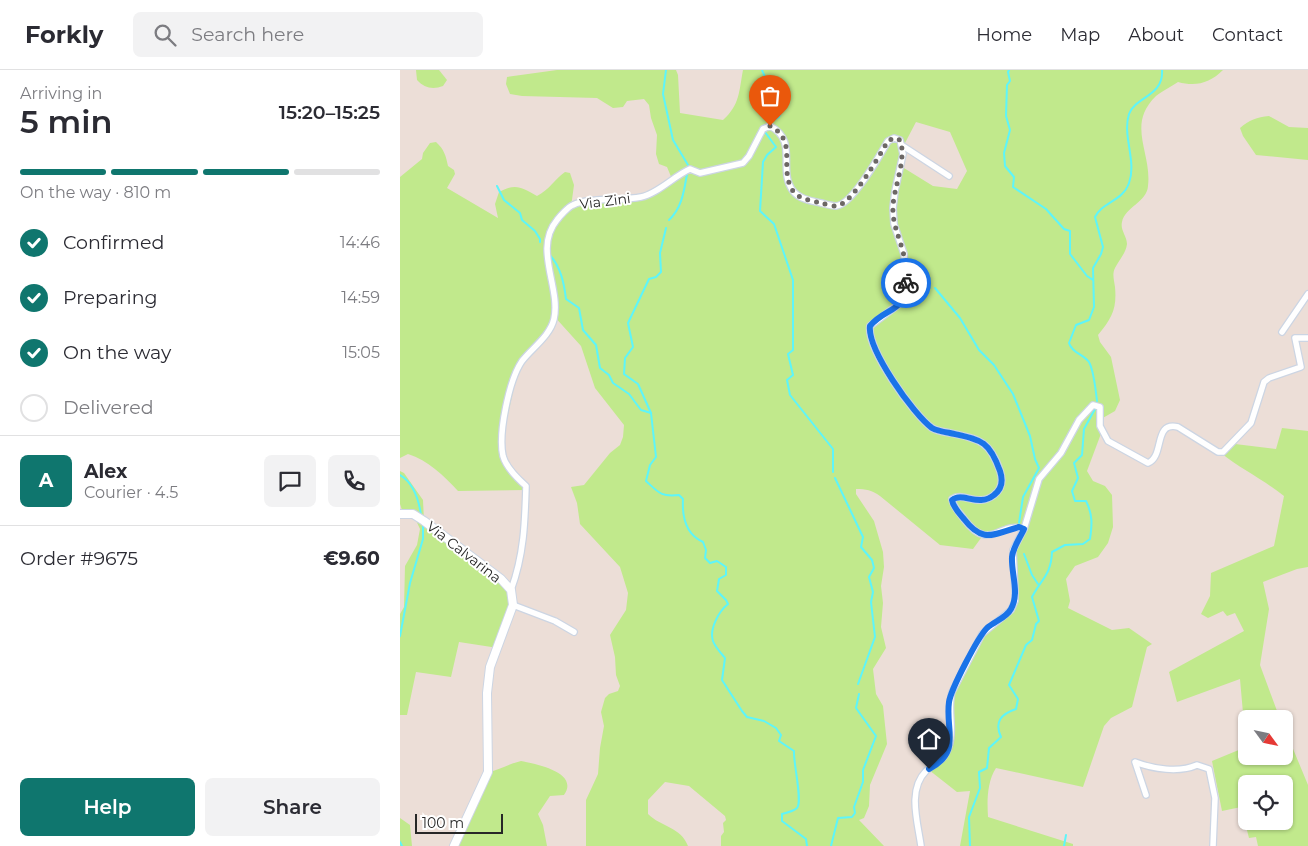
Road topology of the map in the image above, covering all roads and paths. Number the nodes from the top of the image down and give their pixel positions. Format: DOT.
graph roads {
  1 [pos="903,146"];
  2 [pos="949,176"];
  3 [pos="1308,294"];
  4 [pos="1282,332"];
  5 [pos="1308,338"];
  6 [pos="400,514"];
  7 [pos="1024,529"];
  8 [pos="511,590"];
  9 [pos="513,605"];
  10 [pos="574,632"];
  11 [pos="1146,795"];
  12 [pos="454,846"];
  13 [pos="921,846"];
  14 [pos="1213,846"];
  1 -- 2 [label="street"];
  1 -- 7 [label="street"];
  1 -- 8 [label="street, Via Zini"];
  3 -- 4 [label="street"];
  5 -- 7 [label="street"];
  6 -- 8 [label="street, Via Calvarina"];
  7 -- 13 [label="street"];
  8 -- 9 [label="street, Via Calvarina"];
  9 -- 10 [label="street"];
  9 -- 12 [label="street"];
  11 -- 14 [label="street"];
}
